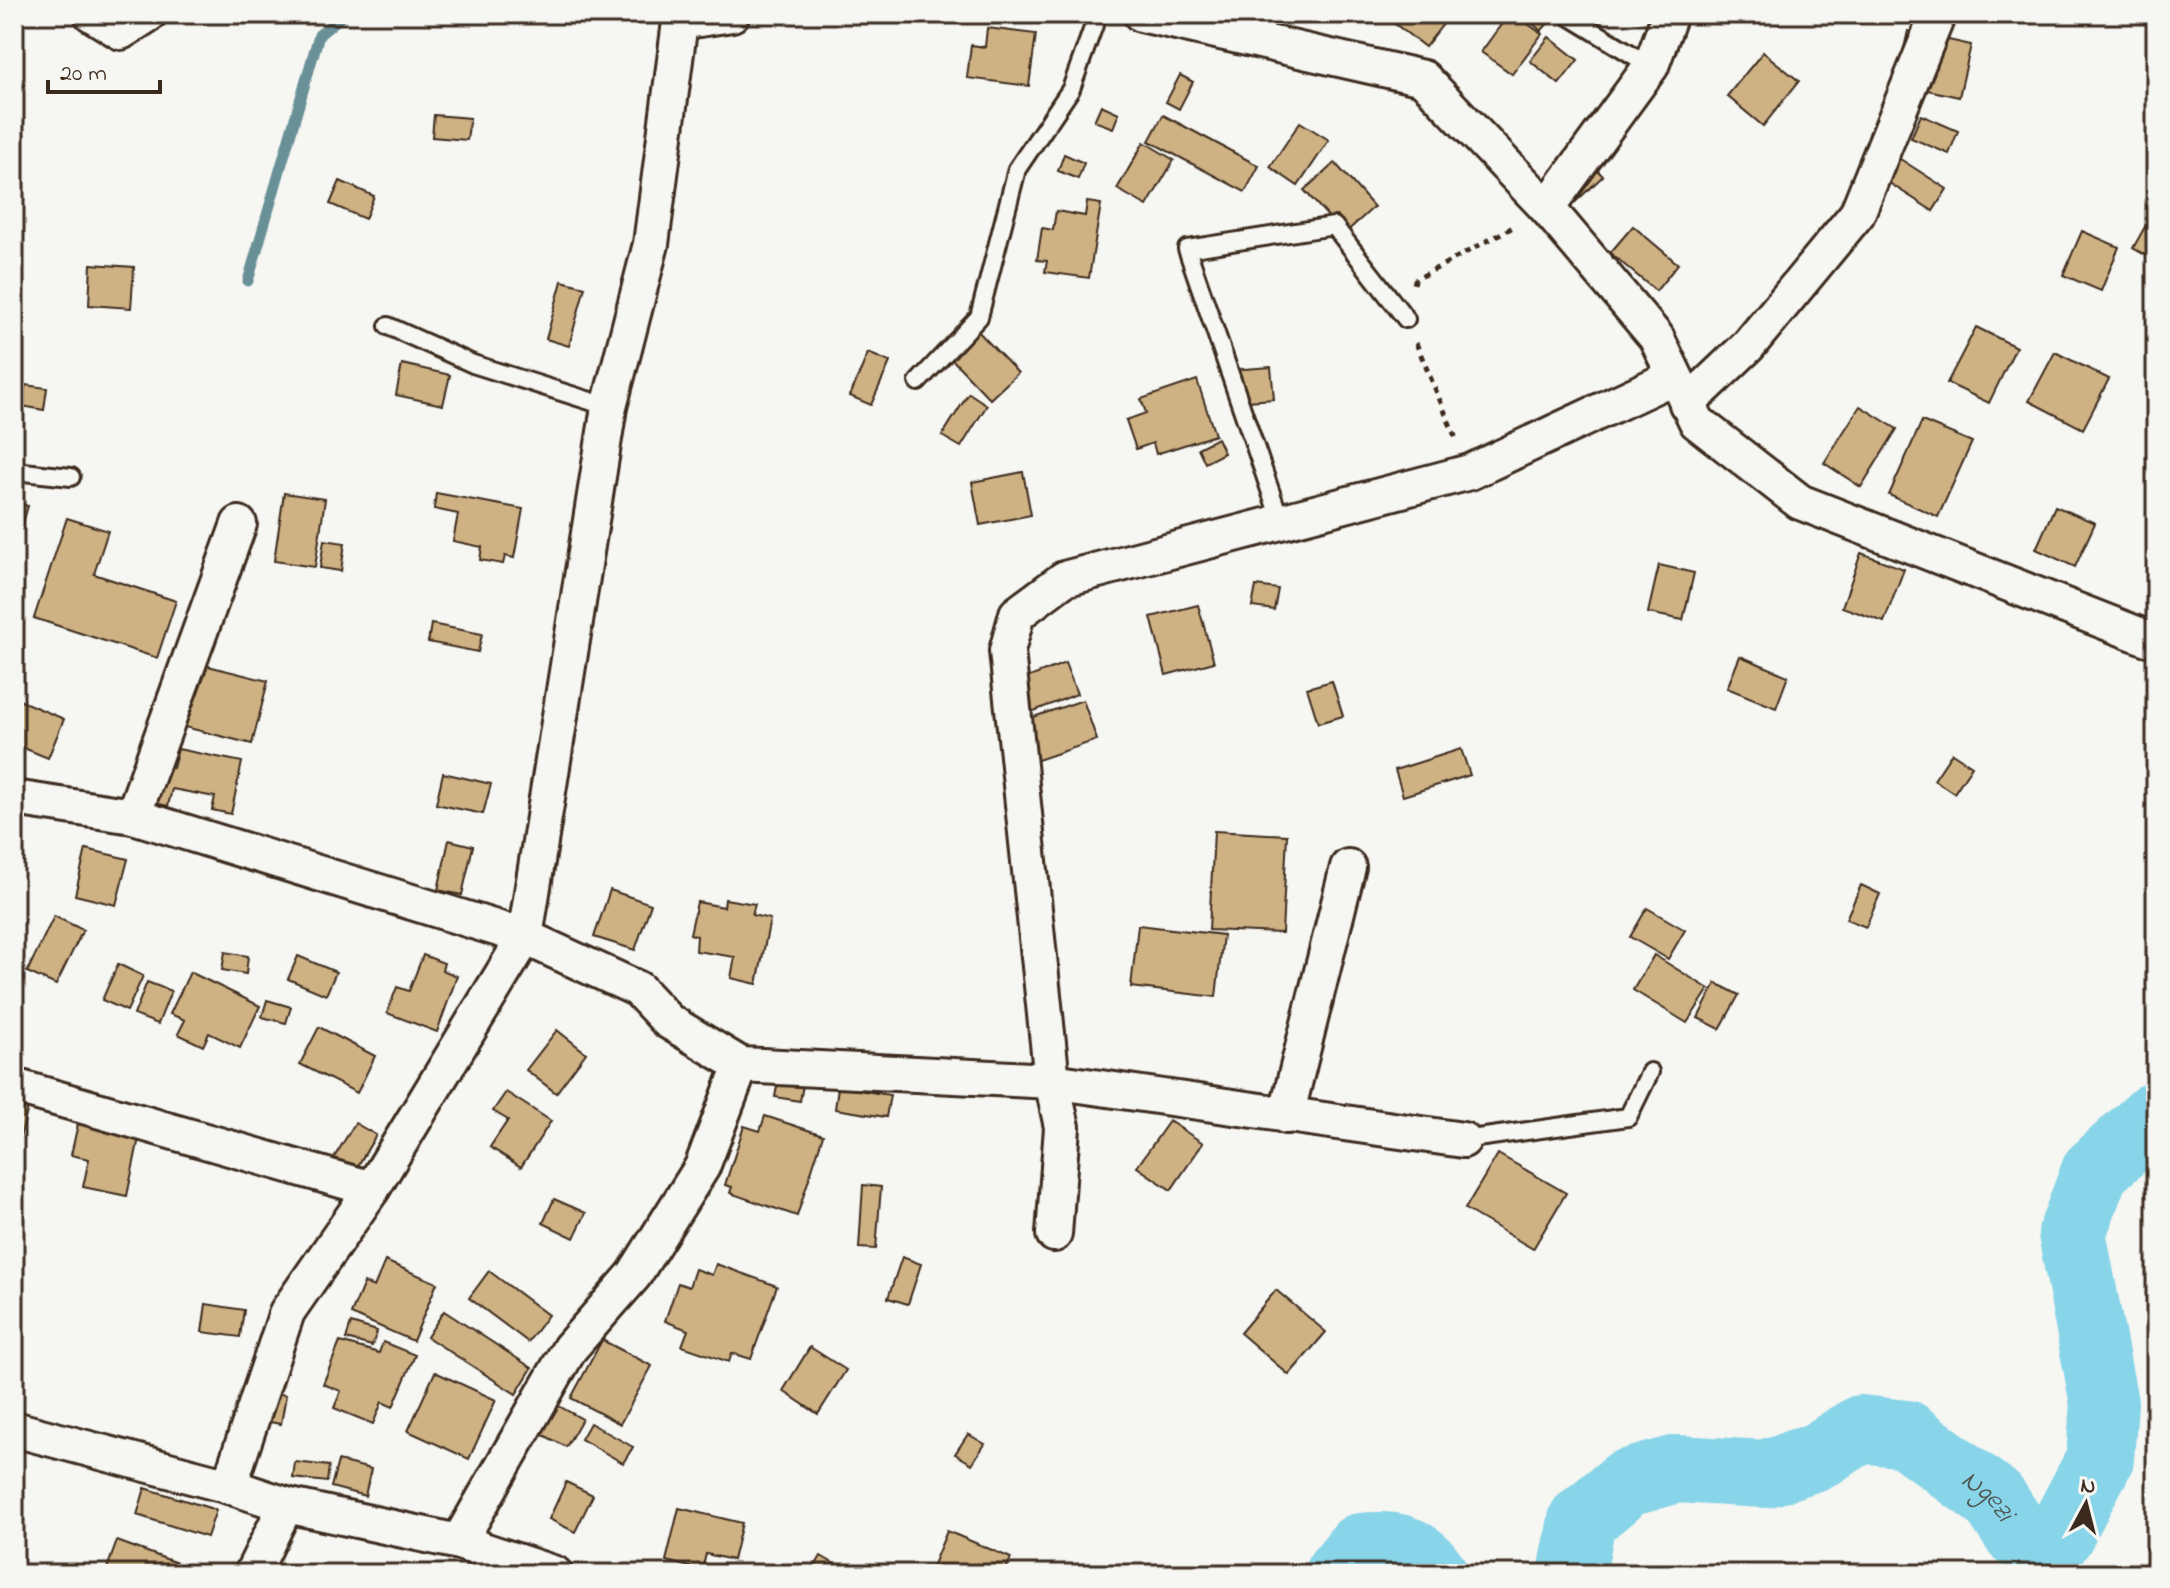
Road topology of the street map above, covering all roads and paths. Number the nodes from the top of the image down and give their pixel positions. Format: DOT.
graph roads {
  1 [pos="92,14"];
  2 [pos="149,14"];
  3 [pos="732,14"];
  4 [pos="1098,14"];
  5 [pos="1141,14"];
  6 [pos="1670,14"];
  7 [pos="1938,14"];
  8 [pos="1569,16"];
  9 [pos="680,18"];
  10 [pos="1651,66"];
  11 [pos="1547,208"];
  12 [pos="1406,319"];
  13 [pos="388,326"];
  14 [pos="918,382"];
  15 [pos="1680,390"];
  16 [pos="609,407"];
  17 [pos="14,471"];
  18 [pos="1470,472"];
  19 [pos="71,477"];
  20 [pos="1281,522"];
  21 [pos="239,524"];
  22 [pos="2153,633"];
  23 [pos="14,798"];
  24 [pos="133,816"];
  25 [pos="1348,867"];
  26 [pos="525,937"];
  27 [pos="741,1065"];
  28 [pos="1650,1072"];
  29 [pos="1052,1081"];
  30 [pos="14,1086"];
  31 [pos="1286,1116"];
  32 [pos="1463,1140"];
  33 [pos="372,1189"];
  34 [pos="1054,1234"];
  35 [pos="14,1429"];
  36 [pos="229,1486"];
  37 [pos="286,1505"];
  38 [pos="459,1542"];
  39 [pos="552,1573"];
  40 [pos="252,1574"];
  1 -- 2 [label="street"];
  3 -- 9 [label="street"];
  4 -- 14 [label="lane"];
  5 -- 11 [label="street"];
  6 -- 10 [label="street"];
  7 -- 15 [label="street"];
  8 -- 10 [label="lane"];
  9 -- 16 [label="street"];
  10 -- 11 [label="street"];
  11 -- 12 [label="path"];
  11 -- 15 [label="street"];
  12 -- 18 [label="path"];
  12 -- 20 [label="lane"];
  13 -- 16 [label="lane"];
  15 -- 18 [label="street"];
  15 -- 22 [label="street"];
  16 -- 26 [label="street"];
  17 -- 19 [label="lane"];
  18 -- 20 [label="street"];
  20 -- 29 [label="street"];
  21 -- 24 [label="street"];
  23 -- 24 [label="street"];
  24 -- 26 [label="street"];
  25 -- 31 [label="street"];
  26 -- 27 [label="street"];
  26 -- 33 [label="street"];
  27 -- 29 [label="street"];
  27 -- 38 [label="street"];
  28 -- 32 [label="lane"];
  29 -- 31 [label="street"];
  29 -- 34 [label="street"];
  30 -- 33 [label="street"];
  31 -- 32 [label="street"];
  33 -- 36 [label="street"];
  35 -- 36 [label="street"];
  36 -- 37 [label="street"];
  37 -- 38 [label="street"];
  37 -- 40 [label="street"];
  38 -- 39 [label="street"];
}
